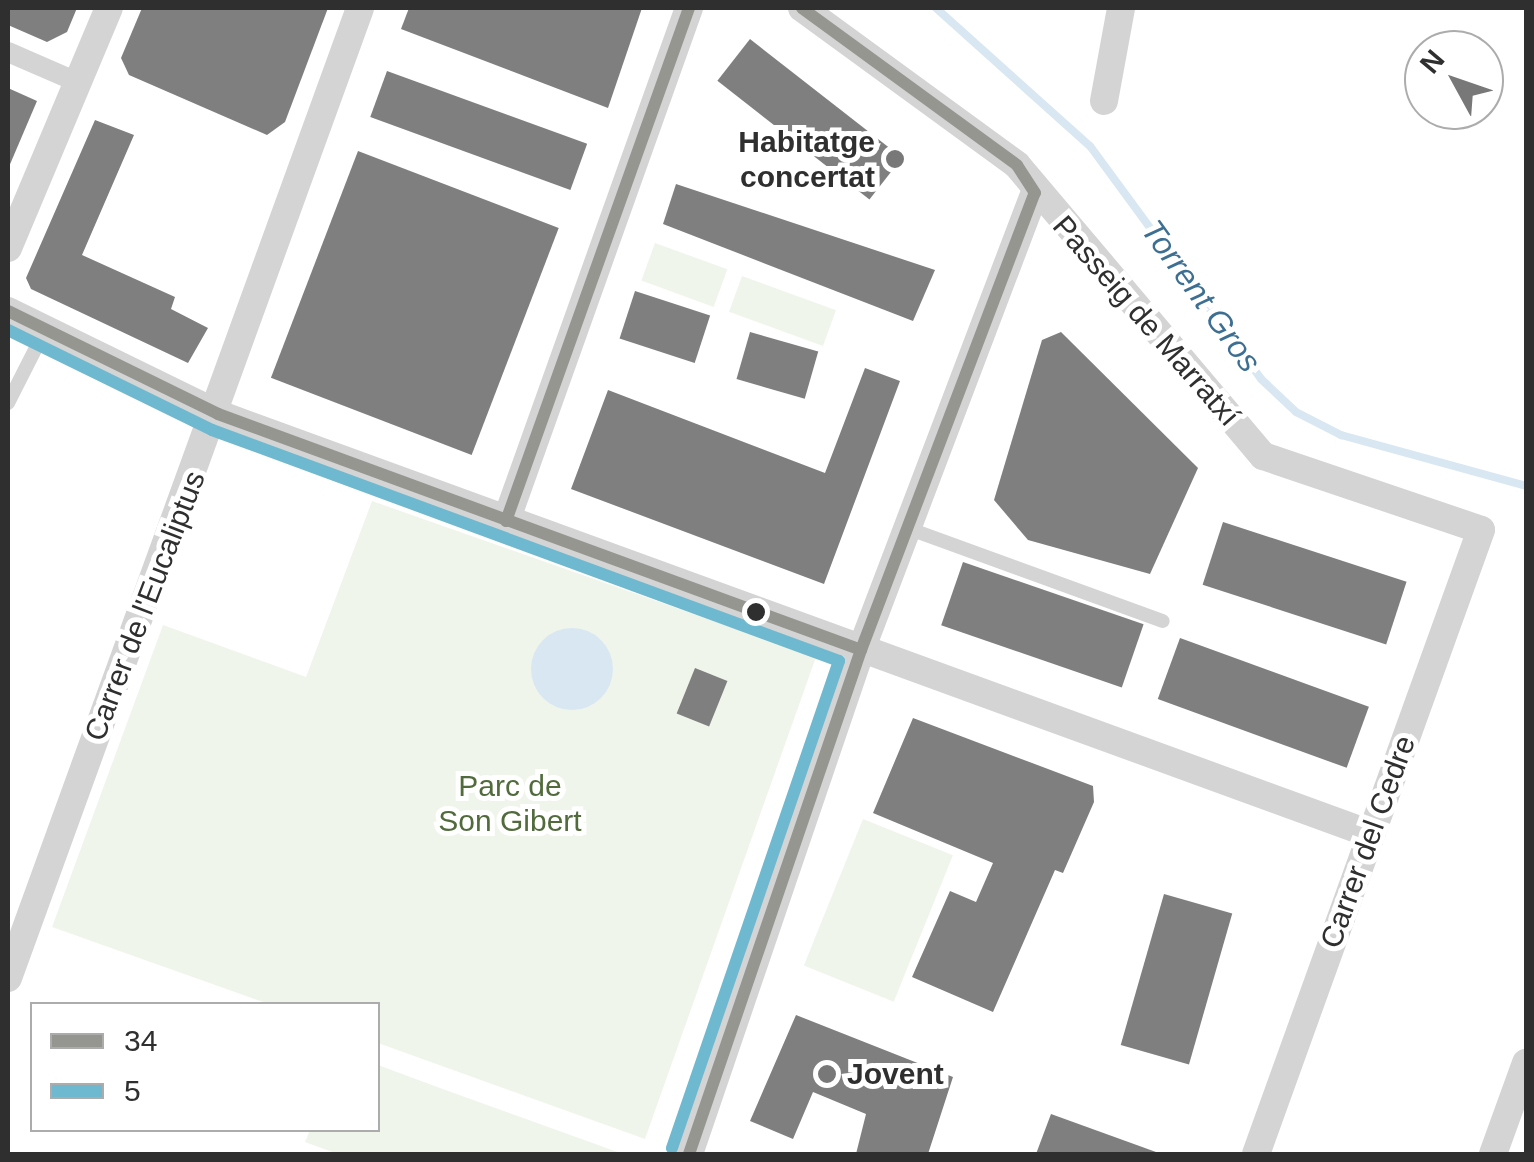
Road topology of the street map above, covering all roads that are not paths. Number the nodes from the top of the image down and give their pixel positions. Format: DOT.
graph roads {
  1 [pos="109,8"];
  2 [pos="360,8"];
  3 [pos="689,8"];
  4 [pos="802,8"];
  5 [pos="1120,8"];
  6 [pos="8,52"];
  7 [pos="77,82"];
  8 [pos="1104,101"];
  9 [pos="1035,193"];
  10 [pos="8,248"];
  11 [pos="8,312"];
  12 [pos="45,330"];
  13 [pos="8,403"];
  14 [pos="218,414"];
  15 [pos="506,522"];
  16 [pos="907,528"];
  17 [pos="1480,530"];
  18 [pos="1163,621"];
  19 [pos="860,650"];
  20 [pos="1371,834"];
  21 [pos="8,978"];
  22 [pos="1526,1063"];
  23 [pos="688,1154"];
  24 [pos="1256,1154"];
  25 [pos="1493,1154"];
  1 -- 7 [label="street"];
  2 -- 14 [label="street, Carrer de l'Eucaliptus"];
  3 -- 15 [label="street"];
  4 -- 9 [label="street, Passeig de Marratxí"];
  5 -- 8 [label="street"];
  6 -- 7 [label="street"];
  7 -- 10 [label="street"];
  9 -- 16 [label="street"];
  9 -- 17 [label="street, Passeig de Marratxí"];
  11 -- 12 [label="street"];
  12 -- 13 [label="lane"];
  12 -- 14 [label="street"];
  14 -- 15 [label="street"];
  14 -- 21 [label="street, Carrer de l'Eucaliptus"];
  15 -- 19 [label="street"];
  16 -- 18 [label="lane"];
  16 -- 19 [label="street"];
  17 -- 20 [label="street, Carrer del Cedre"];
  19 -- 20 [label="street"];
  19 -- 23 [label="street"];
  20 -- 24 [label="street, Carrer del Cedre"];
  22 -- 25 [label="street"];
}
